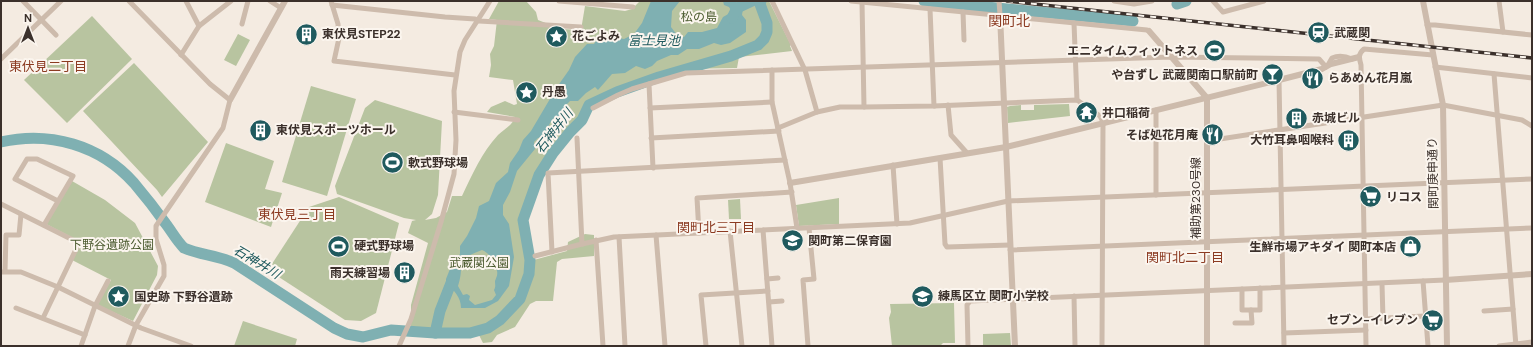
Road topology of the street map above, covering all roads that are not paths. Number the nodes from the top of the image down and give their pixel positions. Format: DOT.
graph roads {
  1 [pos="23,1"];
  2 [pos="60,1"];
  3 [pos="129,1"];
  4 [pos="186,1"];
  5 [pos="231,1"];
  6 [pos="248,1"];
  7 [pos="270,1"];
  8 [pos="285,1"];
  9 [pos="490,1"];
  10 [pos="559,1"];
  11 [pos="772,1"];
  12 [pos="851,1"];
  13 [pos="999,1"];
  14 [pos="1114,1"];
  15 [pos="1152,1"];
  16 [pos="1213,1"];
  17 [pos="1264,1"];
  18 [pos="1423,1"];
  19 [pos="1499,1"];
  20 [pos="584,2"];
  21 [pos="862,2"];
  22 [pos="332,3"];
  23 [pos="633,7"];
  24 [pos="281,8"];
  25 [pos="930,9"];
  26 [pos="963,12"];
  27 [pos="1000,14"];
  28 [pos="41,20"];
  29 [pos="479,21"];
  30 [pos="1074,23"];
  31 [pos="242,24"];
  32 [pos="199,26"];
  33 [pos="1427,26"];
  34 [pos="581,27"];
  35 [pos="1149,31"];
  36 [pos="1503,32"];
  37 [pos="56,35"];
  38 [pos="1532,35"];
  39 [pos="964,40"];
  40 [pos="181,55"];
  41 [pos="1433,55"];
  42 [pos="1171,57"];
  43 [pos="1356,58"];
  44 [pos="1,59"];
  45 [pos="1075,60"];
  46 [pos="1002,63"];
  47 [pos="932,65"];
  48 [pos="1327,66"];
  49 [pos="863,67"];
  50 [pos="1435,68"];
  51 [pos="772,70"];
  52 [pos="805,70"];
  53 [pos="1494,74"];
  54 [pos="455,75"];
  55 [pos="1532,78"];
  56 [pos="1279,80"];
  57 [pos="649,84"];
  58 [pos="1207,98"];
  59 [pos="230,100"];
  60 [pos="1077,100"];
  61 [pos="772,102"];
  62 [pos="1004,102"];
  63 [pos="948,105"];
  64 [pos="1443,105"];
  65 [pos="934,106"];
  66 [pos="864,107"];
  67 [pos="593,108"];
  68 [pos="650,108"];
  69 [pos="1156,110"];
  70 [pos="454,112"];
  71 [pos="817,112"];
  72 [pos="1498,114"];
  73 [pos="1362,118"];
  74 [pos="518,120"];
  75 [pos="1103,122"];
  76 [pos="1532,126"];
  77 [pos="778,129"];
  78 [pos="1280,131"];
  79 [pos="577,138"];
  80 [pos="651,138"];
  81 [pos="1207,142"];
  82 [pos="1006,147"];
  83 [pos="967,153"];
  84 [pos="940,158"];
  85 [pos="785,160"];
  86 [pos="893,165"];
  87 [pos="653,168"];
  88 [pos="578,172"];
  89 [pos="1532,179"];
  90 [pos="1503,180"];
  91 [pos="790,183"];
  92 [pos="1445,183"];
  93 [pos="1363,186"];
  94 [pos="1281,190"];
  95 [pos="792,192"];
  96 [pos="1206,193"];
  97 [pos="1156,195"];
  98 [pos="1103,197"];
  99 [pos="58,201"];
  100 [pos="1008,201"];
  101 [pos="1,204"];
  102 [pos="21,214"];
  103 [pos="944,216"];
  104 [pos="897,224"];
  105 [pos="44,226"];
  106 [pos="797,228"];
  107 [pos="809,228"];
  108 [pos="1532,228"];
  109 [pos="1507,229"];
  110 [pos="763,230"];
  111 [pos="730,231"];
  112 [pos="1445,232"];
  113 [pos="699,233"];
  114 [pos="656,235"];
  115 [pos="1363,235"];
  116 [pos="619,237"];
  117 [pos="1282,239"];
  118 [pos="596,240"];
  119 [pos="1207,241"];
  120 [pos="582,244"];
  121 [pos="1103,246"];
  122 [pos="1010,248"];
  123 [pos="552,252"];
  124 [pos="535,256"];
  125 [pos="3,271"];
  126 [pos="1532,274"];
  127 [pos="1510,276"];
  128 [pos="778,278"];
  129 [pos="767,279"];
  130 [pos="1445,280"];
  131 [pos="108,281"];
  132 [pos="1423,282"];
  133 [pos="1364,284"];
  134 [pos="1382,284"];
  135 [pos="58,287"];
  136 [pos="1283,287"];
  137 [pos="1260,288"];
  138 [pos="1242,289"];
  139 [pos="768,291"];
  140 [pos="1206,291"];
  141 [pos="736,293"];
  142 [pos="1102,295"];
  143 [pos="1074,296"];
  144 [pos="1012,299"];
  145 [pos="782,301"];
  146 [pos="769,302"];
  147 [pos="95,306"];
  148 [pos="16,308"];
  149 [pos="1513,309"];
  150 [pos="1251,310"];
  151 [pos="1484,311"];
  152 [pos="1425,316"];
  153 [pos="44,318"];
  154 [pos="1366,319"];
  155 [pos="1383,319"];
  156 [pos="1235,323"];
  157 [pos="136,325"];
  158 [pos="1366,330"];
  159 [pos="1284,333"];
  160 [pos="85,335"];
  161 [pos="1532,342"];
  162 [pos="1516,345"];
  163 [pos="81,346"];
  164 [pos="128,346"];
  165 [pos="191,346"];
  166 [pos="400,346"];
  167 [pos="603,346"];
  168 [pos="625,346"];
  169 [pos="665,346"];
  170 [pos="706,346"];
  171 [pos="742,346"];
  172 [pos="772,346"];
  173 [pos="808,346"];
  174 [pos="968,346"];
  175 [pos="1015,346"];
  176 [pos="1075,346"];
  177 [pos="1102,346"];
  178 [pos="1207,346"];
  179 [pos="1284,346"];
  180 [pos="1366,346"];
  181 [pos="1428,346"];
  182 [pos="1447,346"];
  183 [pos="1499,346"];
  1 -- 28 [label="street"];
  2 -- 28 [label="street"];
  3 -- 40 [label="street"];
  4 -- 32 [label="street"];
  5 -- 32 [label="street"];
  6 -- 31 [label="street"];
  7 -- 24 [label="street"];
  8 -- 24 [label="street"];
  9 -- 29 [label="street"];
  10 -- 20 [label="street"];
  11 -- 52 [label="street"];
  12 -- 21 [label="street"];
  13 -- 27 [label="street"];
  14 -- 15 [label="street"];
  16 -- 17 [label="street"];
  18 -- 33 [label="street, 関町庚申通り"];
  19 -- 36 [label="street"];
  20 -- 23 [label="street"];
  21 -- 25 [label="street"];
  21 -- 49 [label="street"];
  22 -- 29 [label="street"];
  22 -- 54 [label="street"];
  24 -- 59 [label="street"];
  25 -- 26 [label="street"];
  25 -- 47 [label="street"];
  26 -- 27 [label="street"];
  26 -- 39 [label="street"];
  27 -- 30 [label="street"];
  27 -- 46 [label="street"];
  28 -- 37 [label="street"];
  28 -- 44 [label="street"];
  29 -- 34 [label="street"];
  29 -- 54 [label="street"];
  30 -- 35 [label="street"];
  30 -- 45 [label="street"];
  32 -- 40 [label="street"];
  33 -- 36 [label="street"];
  33 -- 41 [label="street, 関町庚申通り"];
  35 -- 42 [label="street"];
  36 -- 38 [label="street"];
  40 -- 59 [label="street"];
  41 -- 43 [label="street"];
  41 -- 50 [label="street, 関町庚申通り"];
  42 -- 45 [label="street"];
  42 -- 48 [label="street"];
  42 -- 58 [label="street"];
  43 -- 48 [label="street"];
  43 -- 73 [label="street"];
  45 -- 46 [label="street"];
  45 -- 60 [label="street"];
  46 -- 47 [label="street"];
  46 -- 62 [label="street"];
  47 -- 49 [label="street"];
  47 -- 65 [label="street"];
  48 -- 56 [label="street"];
  49 -- 52 [label="street"];
  49 -- 66 [label="street"];
  50 -- 53 [label="street"];
  50 -- 64 [label="street, 関町庚申通り"];
  51 -- 52 [label="street"];
  51 -- 57 [label="street"];
  51 -- 61 [label="street"];
  52 -- 71 [label="street"];
  53 -- 55 [label="street"];
  53 -- 72 [label="street"];
  54 -- 70 [label="street"];
  56 -- 58 [label="street"];
  56 -- 78 [label="street"];
  57 -- 67 [label="street"];
  57 -- 68 [label="street"];
  58 -- 69 [label="street"];
  58 -- 81 [label="street, 補助第230号線"];
  59 -- 157 [label="street"];
  60 -- 62 [label="street"];
  60 -- 75 [label="street"];
  61 -- 68 [label="street"];
  61 -- 77 [label="street"];
  62 -- 63 [label="street"];
  62 -- 82 [label="street"];
  63 -- 65 [label="street"];
  63 -- 83 [label="street"];
  64 -- 72 [label="street"];
  64 -- 73 [label="street"];
  64 -- 92 [label="street, 関町庚申通り"];
  65 -- 66 [label="street"];
  66 -- 71 [label="street"];
  68 -- 80 [label="street"];
  69 -- 75 [label="street"];
  69 -- 97 [label="street"];
  70 -- 74 [label="street"];
  70 -- 166 [label="street"];
  71 -- 77 [label="street"];
  72 -- 76 [label="street"];
  72 -- 90 [label="street"];
  73 -- 78 [label="street"];
  73 -- 93 [label="street"];
  75 -- 82 [label="street"];
  75 -- 98 [label="street"];
  77 -- 80 [label="street"];
  77 -- 85 [label="street"];
  78 -- 81 [label="street"];
  78 -- 94 [label="street"];
  79 -- 88 [label="street"];
  80 -- 87 [label="street"];
  81 -- 96 [label="street, 補助第230号線"];
  82 -- 83 [label="street"];
  82 -- 100 [label="street"];
  83 -- 84 [label="street"];
  84 -- 86 [label="street"];
  84 -- 103 [label="street"];
  85 -- 87 [label="street"];
  85 -- 91 [label="street"];
  86 -- 91 [label="street"];
  86 -- 104 [label="street"];
  87 -- 88 [label="street"];
  88 -- 120 [label="street"];
  88 -- 123 [label="street"];
  89 -- 90 [label="street"];
  90 -- 92 [label="street"];
  90 -- 109 [label="street"];
  91 -- 95 [label="street"];
  92 -- 93 [label="street"];
  92 -- 112 [label="street, 関町庚申通り"];
  93 -- 94 [label="street"];
  93 -- 115 [label="street"];
  94 -- 96 [label="street"];
  94 -- 117 [label="street"];
  95 -- 106 [label="street"];
  95 -- 113 [label="street"];
  96 -- 97 [label="street"];
  96 -- 119 [label="street, 補助第230号線"];
  97 -- 98 [label="street"];
  98 -- 100 [label="street"];
  98 -- 121 [label="street"];
  99 -- 99 [label="street"];
  99 -- 105 [label="street"];
  100 -- 103 [label="street"];
  100 -- 122 [label="street"];
  101 -- 102 [label="street"];
  102 -- 105 [label="street"];
  102 -- 125 [label="street"];
  103 -- 104 [label="street"];
  103 -- 122 [label="street"];
  104 -- 107 [label="street"];
  105 -- 135 [label="street"];
  106 -- 107 [label="street"];
  106 -- 110 [label="street"];
  107 -- 173 [label="street"];
  108 -- 109 [label="street"];
  109 -- 112 [label="street"];
  109 -- 127 [label="street"];
  110 -- 111 [label="street"];
  110 -- 129 [label="street"];
  111 -- 113 [label="street"];
  111 -- 141 [label="street"];
  112 -- 115 [label="street"];
  112 -- 130 [label="street, 関町庚申通り"];
  113 -- 114 [label="street"];
  114 -- 116 [label="street"];
  114 -- 169 [label="street"];
  115 -- 117 [label="street"];
  115 -- 133 [label="street"];
  116 -- 118 [label="street"];
  116 -- 168 [label="street"];
  117 -- 119 [label="street"];
  117 -- 136 [label="street"];
  118 -- 120 [label="street"];
  118 -- 167 [label="street"];
  119 -- 121 [label="street"];
  119 -- 140 [label="street, 補助第230号線"];
  120 -- 123 [label="street"];
  121 -- 122 [label="street"];
  121 -- 142 [label="street"];
  122 -- 144 [label="street"];
  123 -- 124 [label="street"];
  125 -- 135 [label="street"];
  126 -- 127 [label="street"];
  127 -- 130 [label="street"];
  127 -- 149 [label="street"];
  128 -- 129 [label="street"];
  129 -- 139 [label="street"];
  130 -- 132 [label="street"];
  130 -- 182 [label="street, 関町庚申通り"];
  131 -- 147 [label="street"];
  132 -- 134 [label="street"];
  132 -- 152 [label="street"];
  133 -- 134 [label="street"];
  133 -- 136 [label="street"];
  133 -- 154 [label="street"];
  134 -- 155 [label="street"];
  135 -- 147 [label="street"];
  135 -- 153 [label="street"];
  136 -- 137 [label="street"];
  136 -- 159 [label="street"];
  137 -- 138 [label="street"];
  137 -- 150 [label="street"];
  138 -- 140 [label="street"];
  138 -- 150 [label="street"];
  139 -- 141 [label="street"];
  139 -- 146 [label="street"];
  140 -- 142 [label="street"];
  140 -- 178 [label="street, 補助第230号線"];
  141 -- 170 [label="street"];
  141 -- 171 [label="street"];
  142 -- 143 [label="street"];
  142 -- 177 [label="street"];
  143 -- 144 [label="street"];
  143 -- 176 [label="street"];
  144 -- 174 [label="street"];
  144 -- 175 [label="street"];
  145 -- 146 [label="street"];
  146 -- 172 [label="street"];
  147 -- 157 [label="street"];
  147 -- 160 [label="street"];
  148 -- 153 [label="street"];
  149 -- 151 [label="street"];
  149 -- 162 [label="street"];
  150 -- 156 [label="street"];
  152 -- 155 [label="street"];
  152 -- 181 [label="street"];
  153 -- 160 [label="street"];
  154 -- 155 [label="street"];
  154 -- 158 [label="street"];
  157 -- 164 [label="street"];
  157 -- 165 [label="street"];
  158 -- 159 [label="street"];
  158 -- 180 [label="street"];
  159 -- 179 [label="street"];
  160 -- 163 [label="street"];
  161 -- 162 [label="street"];
  162 -- 183 [label="street"];
}
